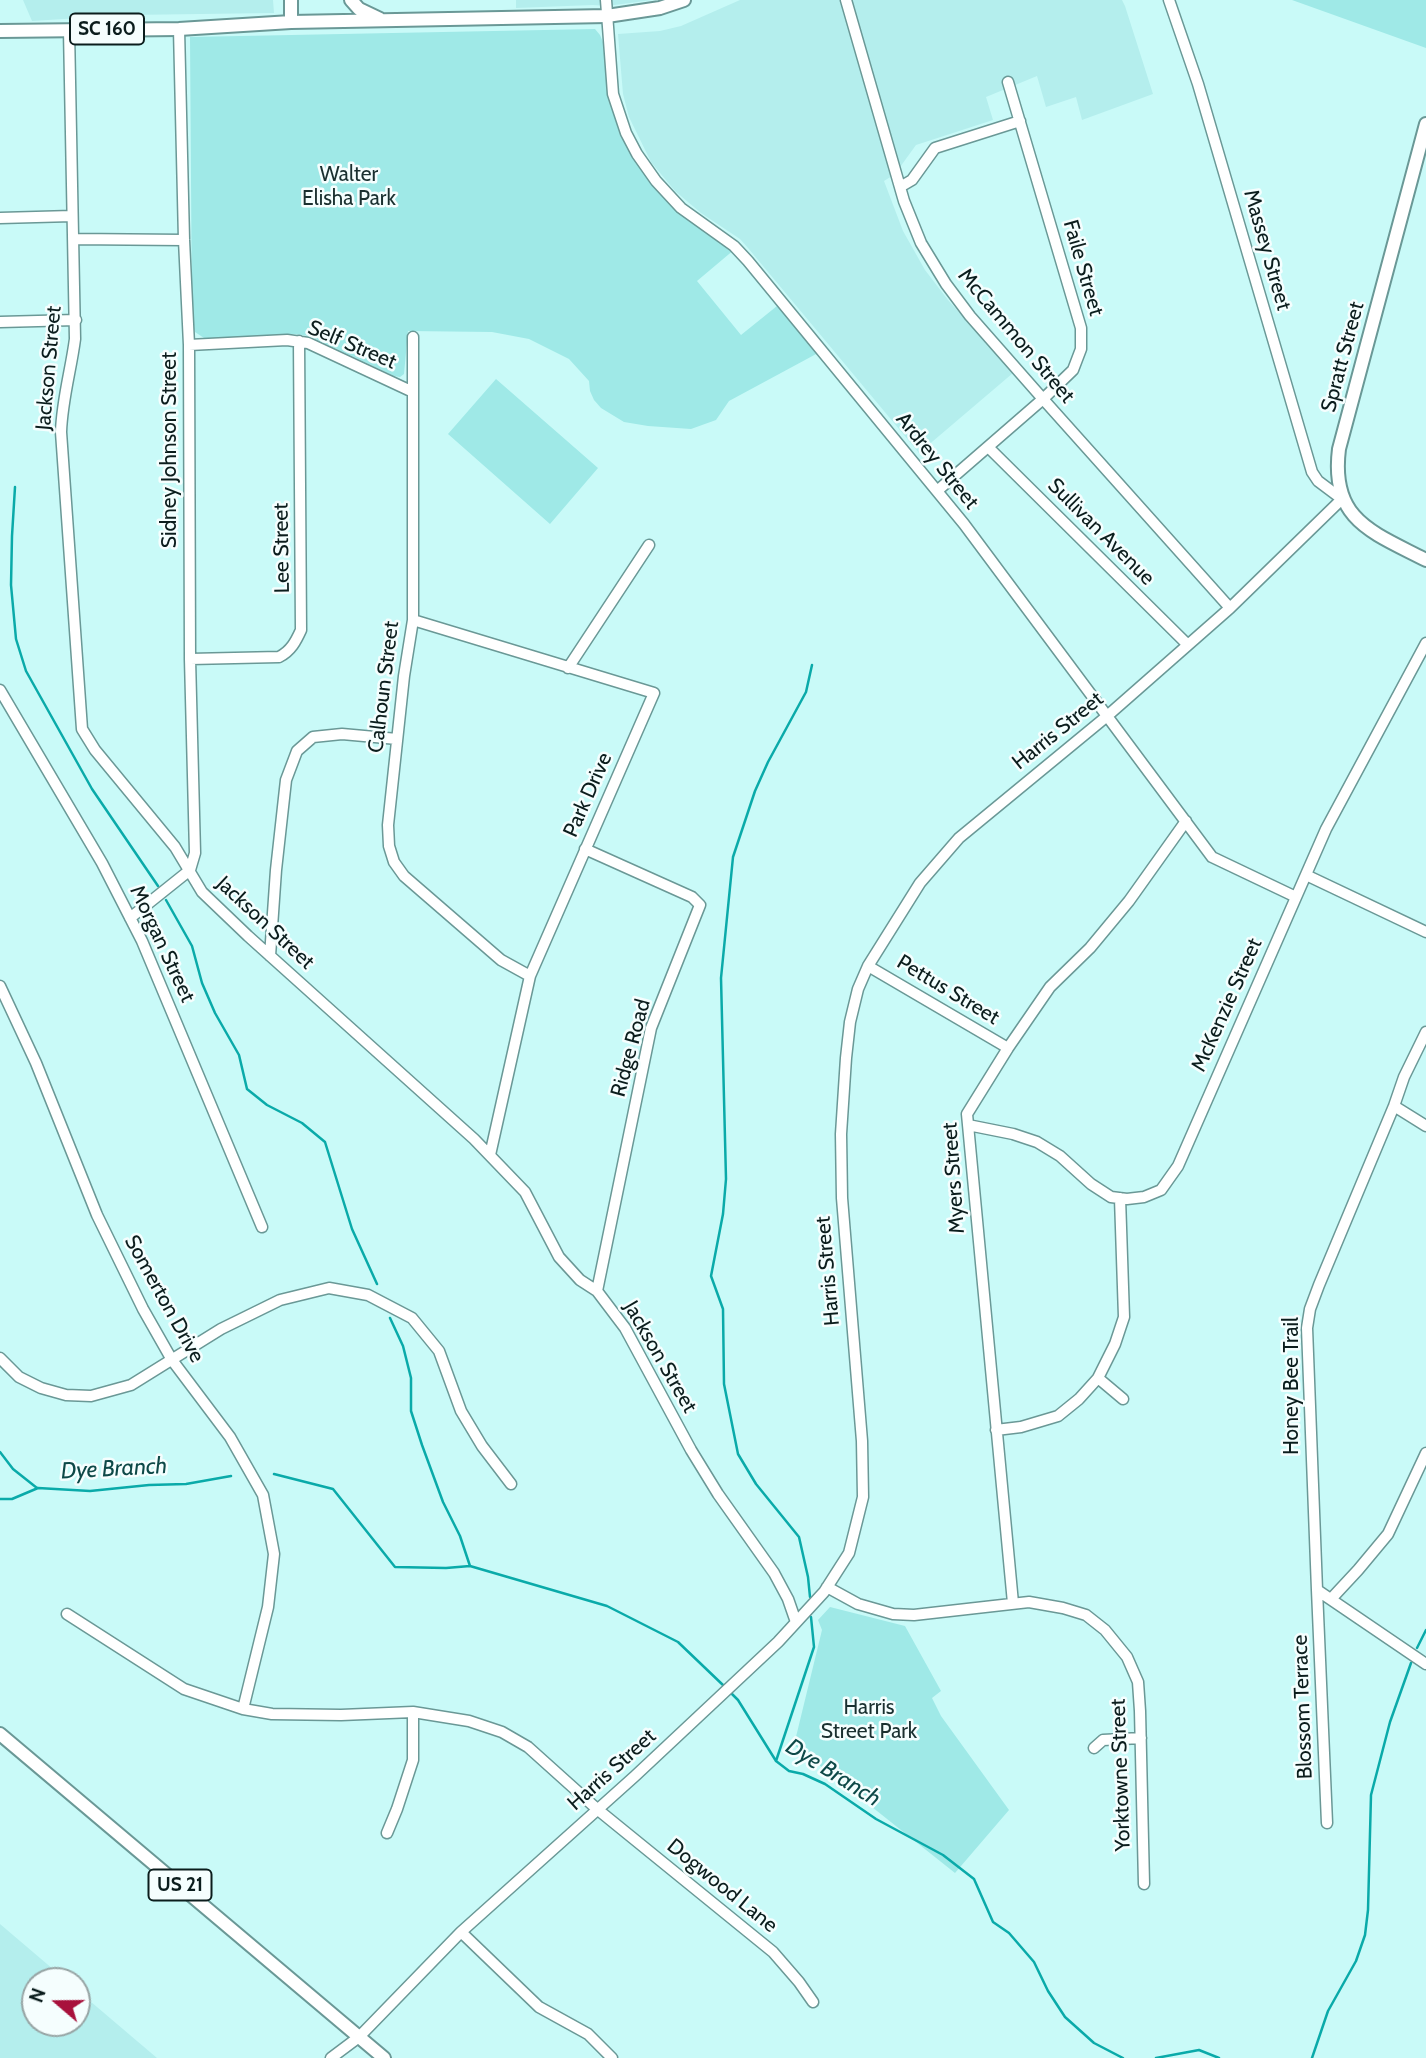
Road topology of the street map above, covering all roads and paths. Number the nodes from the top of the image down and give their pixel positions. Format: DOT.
graph roads {
  1 [pos="290,0"];
  2 [pos="351,0"];
  3 [pos="606,0"];
  4 [pos="684,0"];
  5 [pos="846,0"];
  6 [pos="1169,0"];
  7 [pos="607,16"];
  8 [pos="383,21"];
  9 [pos="291,22"];
  10 [pos="179,29"];
  11 [pos="69,30"];
  12 [pos="0,31"];
  13 [pos="1009,82"];
  14 [pos="1020,121"];
  15 [pos="1426,124"];
  16 [pos="900,187"];
  17 [pos="72,216"];
  18 [pos="0,218"];
  19 [pos="73,239"];
  20 [pos="184,240"];
  21 [pos="76,320"];
  22 [pos="0,322"];
  23 [pos="413,337"];
  24 [pos="299,341"];
  25 [pos="189,345"];
  26 [pos="413,393"];
  27 [pos="1043,399"];
  28 [pos="988,447"];
  29 [pos="937,491"];
  30 [pos="1342,499"];
  31 [pos="649,545"];
  32 [pos="1426,560"];
  33 [pos="1230,608"];
  34 [pos="413,620"];
  35 [pos="1426,643"];
  36 [pos="1188,645"];
  37 [pos="190,659"];
  38 [pos="568,668"];
  39 [pos="0,690"];
  40 [pos="1106,717"];
  41 [pos="397,739"];
  42 [pos="1186,821"];
  43 [pos="585,849"];
  44 [pos="189,871"];
  45 [pos="1306,875"];
  46 [pos="1296,897"];
  47 [pos="130,918"];
  48 [pos="1426,932"];
  49 [pos="270,956"];
  50 [pos="868,966"];
  51 [pos="530,976"];
  52 [pos="0,986"];
  53 [pos="3,1002"];
  54 [pos="1426,1032"];
  55 [pos="1007,1048"];
  56 [pos="1394,1105"];
  57 [pos="968,1125"];
  58 [pos="1426,1126"];
  59 [pos="490,1155"];
  60 [pos="1119,1198"];
  61 [pos="262,1227"];
  62 [pos="597,1291"];
  63 [pos="0,1358"];
  64 [pos="172,1360"];
  65 [pos="1098,1378"];
  66 [pos="1123,1399"];
  67 [pos="996,1430"];
  68 [pos="1426,1453"];
  69 [pos="511,1484"];
  70 [pos="827,1587"];
  71 [pos="1317,1590"];
  72 [pos="1331,1599"];
  73 [pos="1013,1603"];
  74 [pos="67,1614"];
  75 [pos="796,1622"];
  76 [pos="1426,1664"];
  77 [pos="243,1709"];
  78 [pos="413,1712"];
  79 [pos="0,1734"];
  80 [pos="1141,1738"];
  81 [pos="1094,1748"];
  82 [pos="597,1809"];
  83 [pos="1327,1823"];
  84 [pos="387,1833"];
  85 [pos="1144,1884"];
  86 [pos="461,1932"];
  87 [pos="813,2002"];
  88 [pos="359,2037"];
  89 [pos="331,2058"];
  90 [pos="384,2058"];
  91 [pos="612,2058"];
  1 -- 9 [label="main road"];
  2 -- 8 [label="main road"];
  3 -- 7 [label="street, Ardrey Street"];
  4 -- 7 [label="main road"];
  5 -- 16 [label="street, McCammon Street"];
  6 -- 30 [label="street, Massey Street"];
  7 -- 8 [label="main road"];
  7 -- 29 [label="street, Ardrey Street"];
  8 -- 9 [label="main road"];
  9 -- 10 [label="main road, SC 160"];
  10 -- 11 [label="main road, SC 160"];
  10 -- 20 [label="street, Sidney Johnson Street"];
  11 -- 12 [label="main road, SC 160"];
  11 -- 17 [label="street, Jackson Street"];
  13 -- 14 [label="street, Faile Street"];
  14 -- 16 [label="street"];
  14 -- 27 [label="street, Faile Street"];
  15 -- 30 [label="main road, Spratt Street"];
  16 -- 27 [label="street, McCammon Street"];
  17 -- 18 [label="street"];
  17 -- 19 [label="street, Jackson Street"];
  19 -- 20 [label="street"];
  19 -- 21 [label="street, Jackson Street"];
  20 -- 25 [label="street, Sidney Johnson Street"];
  21 -- 22 [label="street"];
  21 -- 44 [label="street, Jackson Street"];
  23 -- 26 [label="street, Calhoun Street"];
  24 -- 25 [label="street, Self Street"];
  24 -- 26 [label="street, Self Street"];
  24 -- 37 [label="street, Lee Street"];
  25 -- 37 [label="street, Sidney Johnson Street"];
  26 -- 34 [label="street, Calhoun Street"];
  27 -- 28 [label="street, Faile Street"];
  27 -- 33 [label="street, McCammon Street"];
  28 -- 29 [label="street, Faile Street"];
  28 -- 36 [label="street, Sullivan Avenue"];
  29 -- 40 [label="street, Ardrey Street"];
  30 -- 32 [label="main road"];
  30 -- 33 [label="street, Harris Street"];
  31 -- 38 [label="street"];
  33 -- 36 [label="street, Harris Street"];
  34 -- 38 [label="street, Park Drive"];
  34 -- 41 [label="street, Calhoun Street"];
  35 -- 45 [label="street, McKenzie Street"];
  36 -- 40 [label="street, Harris Street"];
  37 -- 44 [label="street, Sidney Johnson Street"];
  38 -- 43 [label="street, Park Drive"];
  39 -- 47 [label="street, Morgan Street"];
  40 -- 42 [label="street, Ardrey Street"];
  40 -- 50 [label="street, Harris Street"];
  41 -- 49 [label="street"];
  41 -- 51 [label="street, Calhoun Street"];
  42 -- 46 [label="street, Ardrey Street"];
  42 -- 55 [label="street, Myers Street"];
  43 -- 51 [label="street, Park Drive"];
  43 -- 62 [label="street, Ridge Road"];
  44 -- 47 [label="street"];
  44 -- 49 [label="street, Jackson Street"];
  45 -- 46 [label="street, McKenzie Street"];
  45 -- 48 [label="street"];
  46 -- 60 [label="street, McKenzie Street"];
  47 -- 61 [label="street, Morgan Street"];
  49 -- 59 [label="street, Jackson Street"];
  50 -- 55 [label="street, Pettus Street"];
  50 -- 70 [label="street, Harris Street"];
  51 -- 59 [label="street, Park Drive"];
  52 -- 53 [label="street, Somerton Drive"];
  53 -- 64 [label="street, Somerton Drive"];
  54 -- 56 [label="street, Honey Bee Trail"];
  55 -- 57 [label="street, Myers Street"];
  56 -- 58 [label="street"];
  56 -- 71 [label="street, Honey Bee Trail"];
  57 -- 60 [label="street"];
  57 -- 67 [label="street, Myers Street"];
  59 -- 62 [label="street, Jackson Street"];
  60 -- 65 [label="street"];
  62 -- 75 [label="street, Jackson Street"];
  63 -- 64 [label="street"];
  64 -- 69 [label="street"];
  64 -- 77 [label="street, Somerton Drive"];
  65 -- 66 [label="street"];
  65 -- 67 [label="street"];
  67 -- 73 [label="street, Myers Street"];
  68 -- 72 [label="street"];
  70 -- 73 [label="street, Yorktowne Street"];
  70 -- 75 [label="street, Harris Street"];
  71 -- 72 [label="street"];
  71 -- 83 [label="street, Blossom Terrace"];
  72 -- 76 [label="street"];
  73 -- 80 [label="street, Yorktowne Street"];
  74 -- 77 [label="street, Dogwood Lane"];
  75 -- 82 [label="street, Harris Street"];
  77 -- 78 [label="street, Dogwood Lane"];
  78 -- 82 [label="street, Dogwood Lane"];
  78 -- 84 [label="street"];
  79 -- 88 [label="main road, US 21"];
  80 -- 81 [label="street"];
  80 -- 85 [label="street, Yorktowne Street"];
  82 -- 86 [label="street, Harris Street"];
  82 -- 87 [label="street, Dogwood Lane"];
  86 -- 88 [label="street, Harris Street"];
  86 -- 91 [label="street"];
  88 -- 89 [label="street, Harris Street"];
  88 -- 90 [label="main road, US 21"];
}
